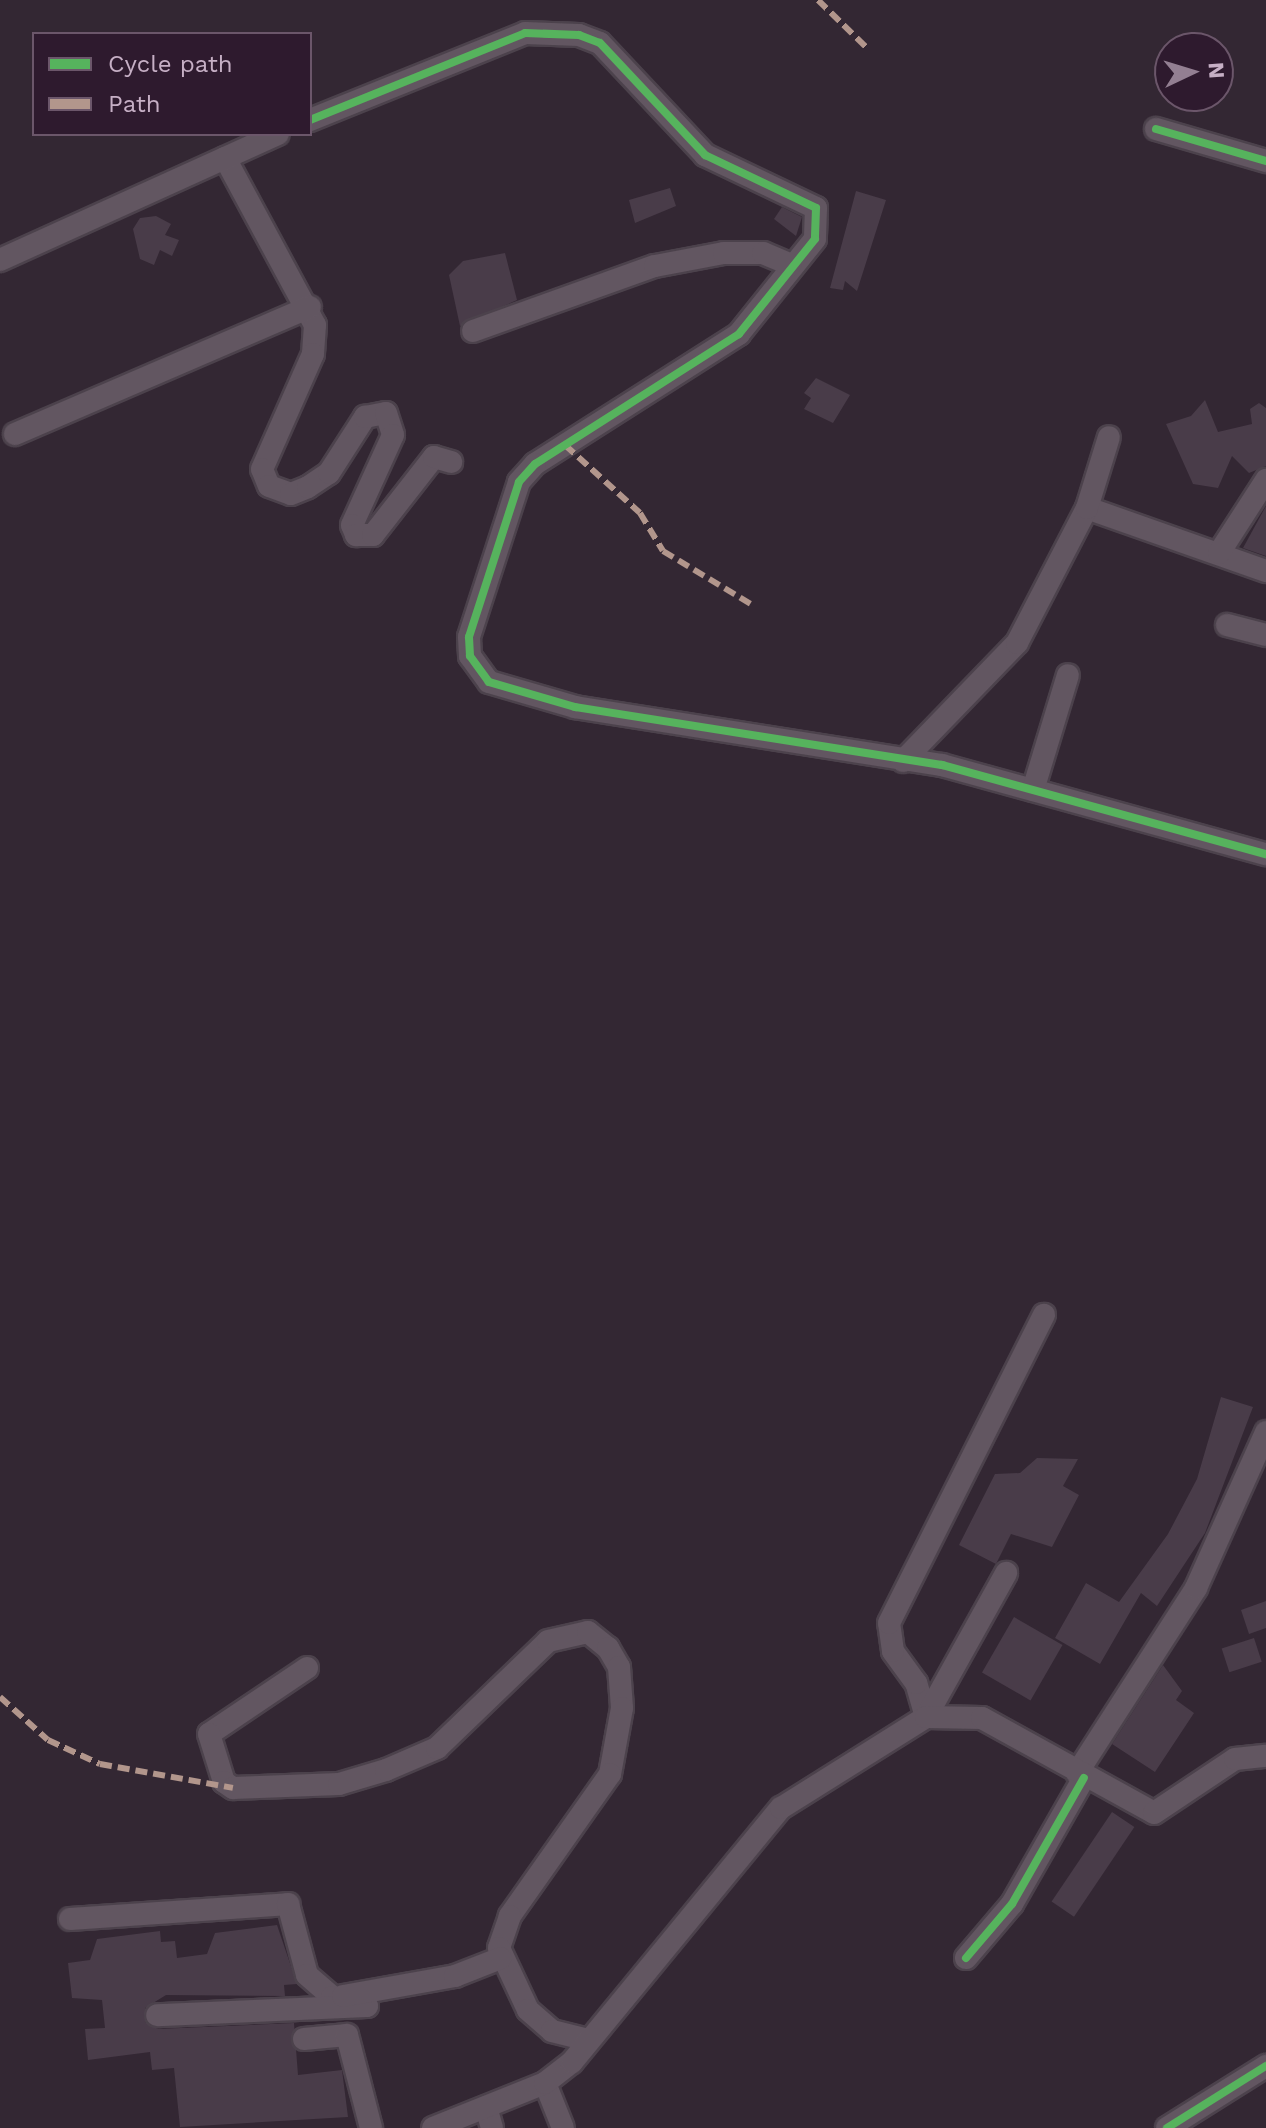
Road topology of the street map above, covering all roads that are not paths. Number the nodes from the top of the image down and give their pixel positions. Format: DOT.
graph roads {
  1 [pos="312,119"];
  2 [pos="1156,129"];
  3 [pos="274,136"];
  4 [pos="225,158"];
  5 [pos="1266,161"];
  6 [pos="0,260"];
  7 [pos="791,265"];
  8 [pos="310,307"];
  9 [pos="473,331"];
  10 [pos="15,434"];
  11 [pos="1109,437"];
  12 [pos="451,462"];
  13 [pos="1266,480"];
  14 [pos="1087,508"];
  15 [pos="1219,553"];
  16 [pos="1266,571"];
  17 [pos="1227,625"];
  18 [pos="1266,635"];
  19 [pos="1068,675"];
  20 [pos="903,761"];
  21 [pos="1033,790"];
  22 [pos="1266,854"];
  23 [pos="1044,1315"];
  24 [pos="1266,1432"];
  25 [pos="1006,1573"];
  26 [pos="307,1668"];
  27 [pos="926,1717"];
  28 [pos="1266,1756"];
  29 [pos="1080,1776"];
  30 [pos="70,1919"];
  31 [pos="501,1958"];
  32 [pos="966,1958"];
  33 [pos="332,1997"];
  34 [pos="157,2015"];
  35 [pos="304,2039"];
  36 [pos="585,2039"];
  37 [pos="1266,2066"];
  38 [pos="545,2083"];
  39 [pos="489,2118"];
  40 [pos="371,2128"];
  41 [pos="433,2128"];
  42 [pos="563,2128"];
  43 [pos="1167,2128"];
  1 -- 7 [label="street"];
  2 -- 5 [label="street"];
  3 -- 4 [label="street"];
  4 -- 6 [label="street"];
  4 -- 8 [label="street"];
  7 -- 9 [label="street"];
  7 -- 20 [label="street"];
  8 -- 10 [label="street"];
  8 -- 12 [label="street"];
  11 -- 14 [label="street"];
  13 -- 15 [label="street"];
  14 -- 15 [label="street"];
  14 -- 20 [label="street"];
  15 -- 16 [label="street"];
  17 -- 18 [label="street"];
  19 -- 21 [label="street"];
  20 -- 21 [label="street"];
  21 -- 22 [label="street"];
  23 -- 27 [label="street"];
  24 -- 29 [label="street"];
  25 -- 27 [label="street"];
  26 -- 31 [label="street"];
  27 -- 29 [label="street"];
  27 -- 36 [label="street"];
  28 -- 29 [label="street"];
  29 -- 32 [label="street"];
  30 -- 33 [label="street"];
  31 -- 33 [label="street"];
  31 -- 36 [label="street"];
  33 -- 34 [label="street"];
  35 -- 40 [label="street"];
  36 -- 38 [label="street"];
  37 -- 43 [label="street"];
  38 -- 39 [label="street"];
  38 -- 42 [label="street"];
  39 -- 41 [label="street"];
}
